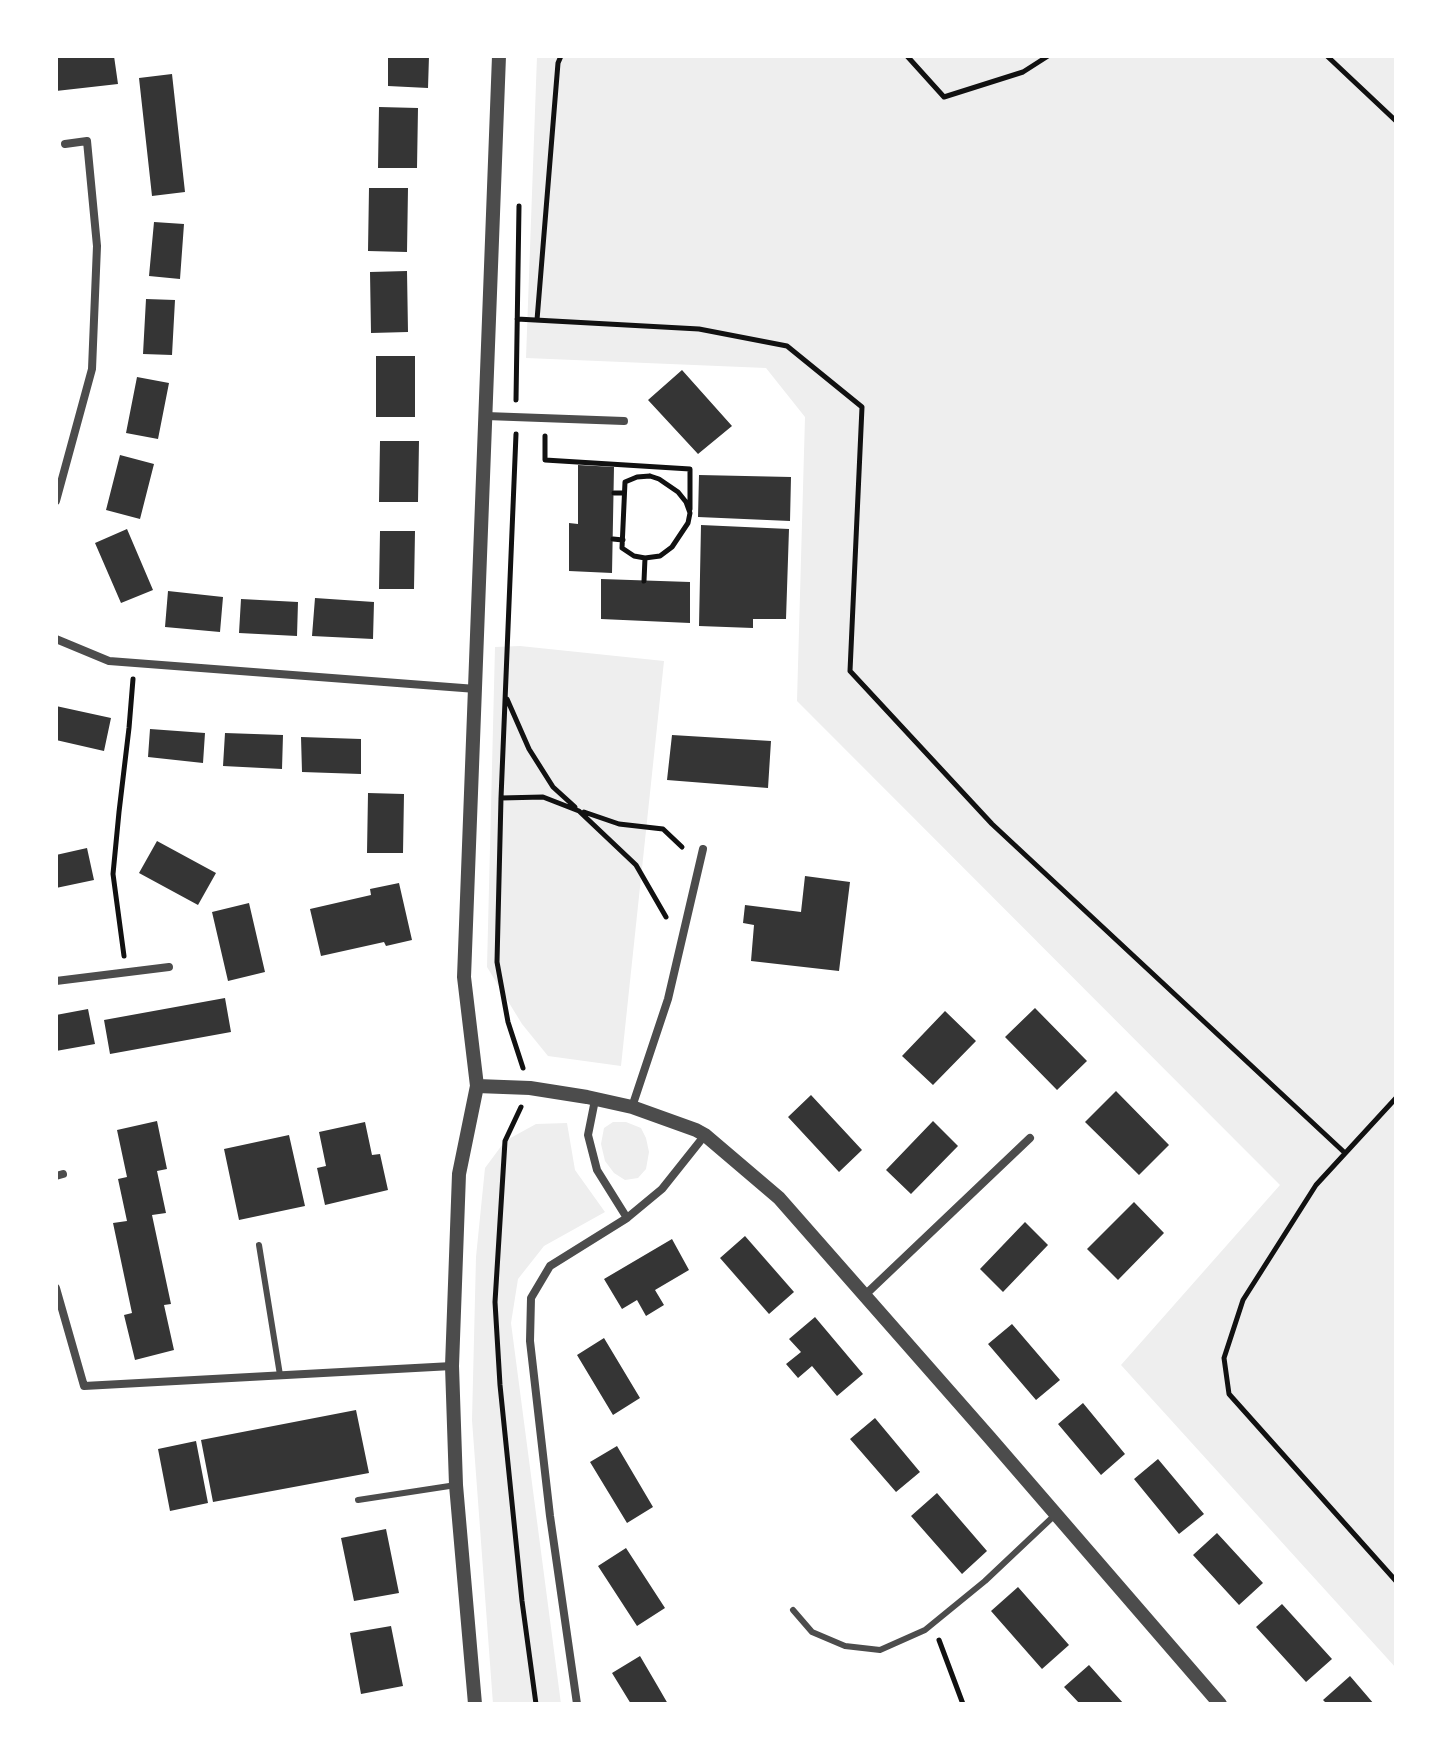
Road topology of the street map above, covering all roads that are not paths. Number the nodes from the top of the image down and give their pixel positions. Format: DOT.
graph roads {
  1 [pos="499,56"];
  2 [pos="65,144"];
  3 [pos="486,416"];
  4 [pos="624,421"];
  5 [pos="56,501"];
  6 [pos="56,639"];
  7 [pos="476,689"];
  8 [pos="703,849"];
  9 [pos="169,967"];
  10 [pos="56,981"];
  11 [pos="477,1086"];
  12 [pos="595,1100"];
  13 [pos="632,1107"];
  14 [pos="705,1135"];
  15 [pos="1030,1138"];
  16 [pos="627,1218"];
  17 [pos="259,1245"];
  18 [pos="56,1288"];
  19 [pos="865,1295"];
  20 [pos="452,1366"];
  21 [pos="280,1375"];
  22 [pos="456,1485"];
  23 [pos="358,1500"];
  24 [pos="1056,1514"];
  25 [pos="793,1610"];
  26 [pos="475,1704"];
  27 [pos="577,1704"];
  28 [pos="1220,1704"];
  1 -- 3 [label="street"];
  2 -- 5 [label="street"];
  3 -- 4 [label="street"];
  3 -- 7 [label="street"];
  6 -- 7 [label="street"];
  7 -- 11 [label="street"];
  8 -- 13 [label="street"];
  9 -- 10 [label="street"];
  11 -- 12 [label="street"];
  11 -- 20 [label="street"];
  12 -- 13 [label="street"];
  12 -- 16 [label="street"];
  13 -- 14 [label="street"];
  14 -- 16 [label="street"];
  14 -- 19 [label="street"];
  15 -- 19 [label="street"];
  16 -- 27 [label="street"];
  17 -- 21 [label="lane"];
  18 -- 21 [label="street"];
  19 -- 24 [label="street"];
  20 -- 21 [label="street"];
  20 -- 22 [label="street"];
  22 -- 23 [label="lane"];
  22 -- 26 [label="street"];
  24 -- 25 [label="lane"];
  24 -- 28 [label="street"];
}
